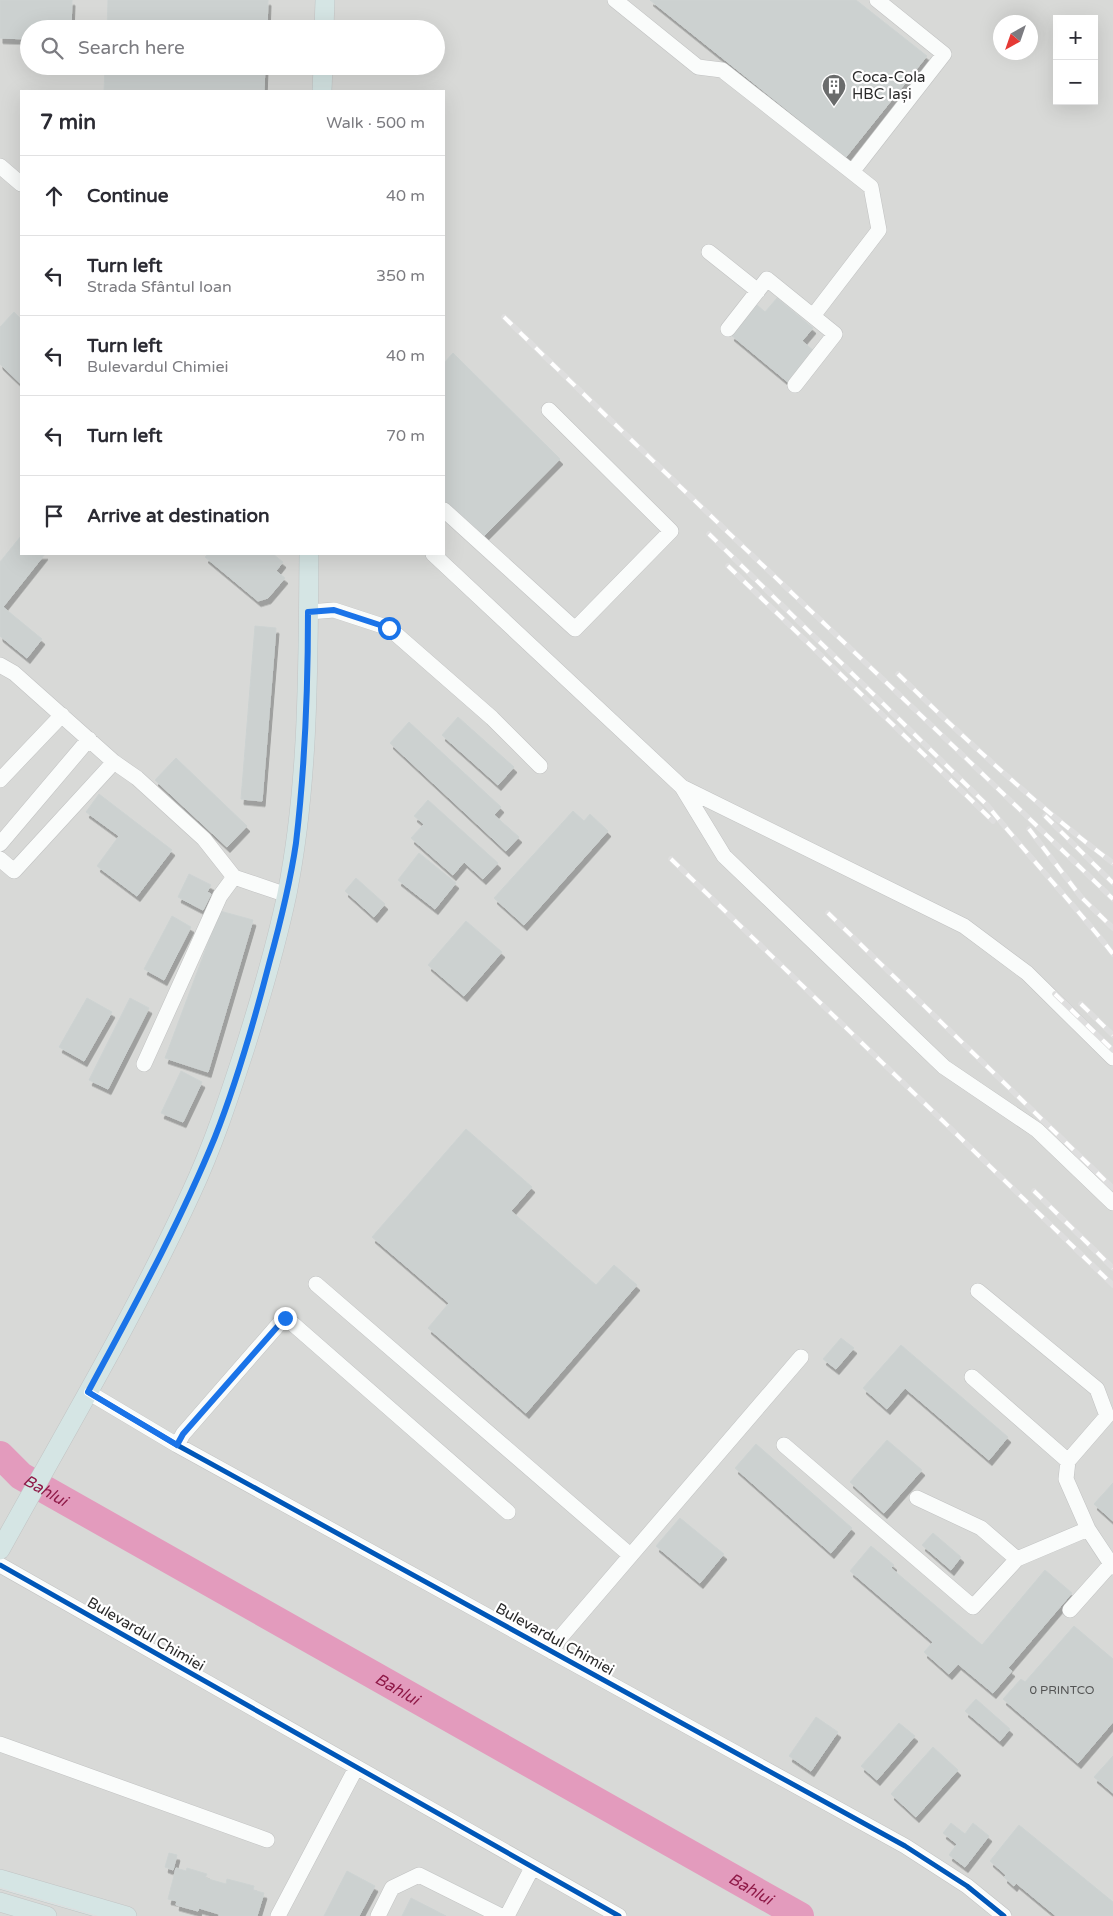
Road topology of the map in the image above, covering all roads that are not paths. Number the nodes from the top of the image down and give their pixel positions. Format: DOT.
graph roads {
  1 [pos="325,0"];
  2 [pos="615,0"];
  3 [pos="877,0"];
  4 [pos="324,20"];
  5 [pos="323,75"];
  6 [pos="322,90"];
  7 [pos="0,166"];
  8 [pos="852,172"];
  9 [pos="20,183"];
  10 [pos="709,252"];
  11 [pos="758,291"];
  12 [pos="813,316"];
  13 [pos="728,328"];
  14 [pos="795,385"];
  15 [pos="549,410"];
  16 [pos="445,511"];
  17 [pos="309,555"];
  18 [pos="434,555"];
  19 [pos="308,612"];
  20 [pos="0,665"];
  21 [pos="62,715"];
  22 [pos="89,739"];
  23 [pos="114,762"];
  24 [pos="540,766"];
  25 [pos="0,780"];
  26 [pos="682,787"];
  27 [pos="0,844"];
  28 [pos="0,859"];
  29 [pos="234,877"];
  30 [pos="287,895"];
  31 [pos="1113,1058"];
  32 [pos="144,1064"];
  33 [pos="1113,1203"];
  34 [pos="316,1284"];
  35 [pos="978,1291"];
  36 [pos="801,1358"];
  37 [pos="972,1377"];
  38 [pos="88,1392"];
  39 [pos="177,1445"];
  40 [pos="784,1445"];
  41 [pos="1068,1461"];
  42 [pos="918,1498"];
  43 [pos="508,1512"];
  44 [pos="1088,1529"];
  45 [pos="0,1550"];
  46 [pos="630,1555"];
  47 [pos="1017,1560"];
  48 [pos="0,1565"];
  49 [pos="1112,1566"];
  50 [pos="1070,1610"];
  51 [pos="552,1652"];
  52 [pos="0,1744"];
  53 [pos="356,1768"];
  54 [pos="267,1840"];
  55 [pos="532,1868"];
  56 [pos="0,1879"];
  57 [pos="0,1902"];
  58 [pos="47,1916"];
  59 [pos="127,1916"];
  60 [pos="278,1916"];
  61 [pos="378,1916"];
  62 [pos="501,1916"];
  63 [pos="506,1916"];
  64 [pos="619,1916"];
  65 [pos="1004,1916"];
  1 -- 4 [label="main road"];
  2 -- 8 [label="street"];
  3 -- 8 [label="street"];
  5 -- 6 [label="main road"];
  7 -- 9 [label="street"];
  8 -- 12 [label="street"];
  10 -- 11 [label="street"];
  11 -- 12 [label="street"];
  11 -- 13 [label="street"];
  12 -- 14 [label="street"];
  15 -- 16 [label="street"];
  17 -- 19 [label="main road"];
  18 -- 26 [label="street"];
  19 -- 24 [label="street"];
  19 -- 30 [label="main road"];
  20 -- 21 [label="street"];
  21 -- 22 [label="street"];
  21 -- 25 [label="street"];
  22 -- 23 [label="street"];
  22 -- 27 [label="street"];
  23 -- 28 [label="street"];
  23 -- 29 [label="street"];
  26 -- 31 [label="street"];
  26 -- 33 [label="street"];
  29 -- 30 [label="street"];
  29 -- 32 [label="street"];
  30 -- 38 [label="main road"];
  34 -- 46 [label="street"];
  35 -- 41 [label="street"];
  36 -- 46 [label="street"];
  37 -- 41 [label="street"];
  38 -- 39 [label="street, Bulevardul Chimiei"];
  38 -- 45 [label="main road"];
  39 -- 43 [label="street"];
  39 -- 51 [label="street, Bulevardul Chimiei"];
  40 -- 47 [label="street"];
  41 -- 44 [label="street"];
  42 -- 47 [label="street"];
  44 -- 47 [label="street"];
  44 -- 49 [label="street"];
  46 -- 51 [label="street"];
  48 -- 53 [label="street, Bulevardul Chimiei"];
  49 -- 50 [label="street"];
  51 -- 65 [label="street, Bulevardul Chimiei"];
  52 -- 54 [label="street"];
  53 -- 55 [label="street, Bulevardul Chimiei"];
  53 -- 60 [label="street"];
  55 -- 63 [label="street"];
  55 -- 64 [label="street, Bulevardul Chimiei"];
  56 -- 59 [label="main road"];
  57 -- 58 [label="main road"];
  61 -- 62 [label="street"];
}
